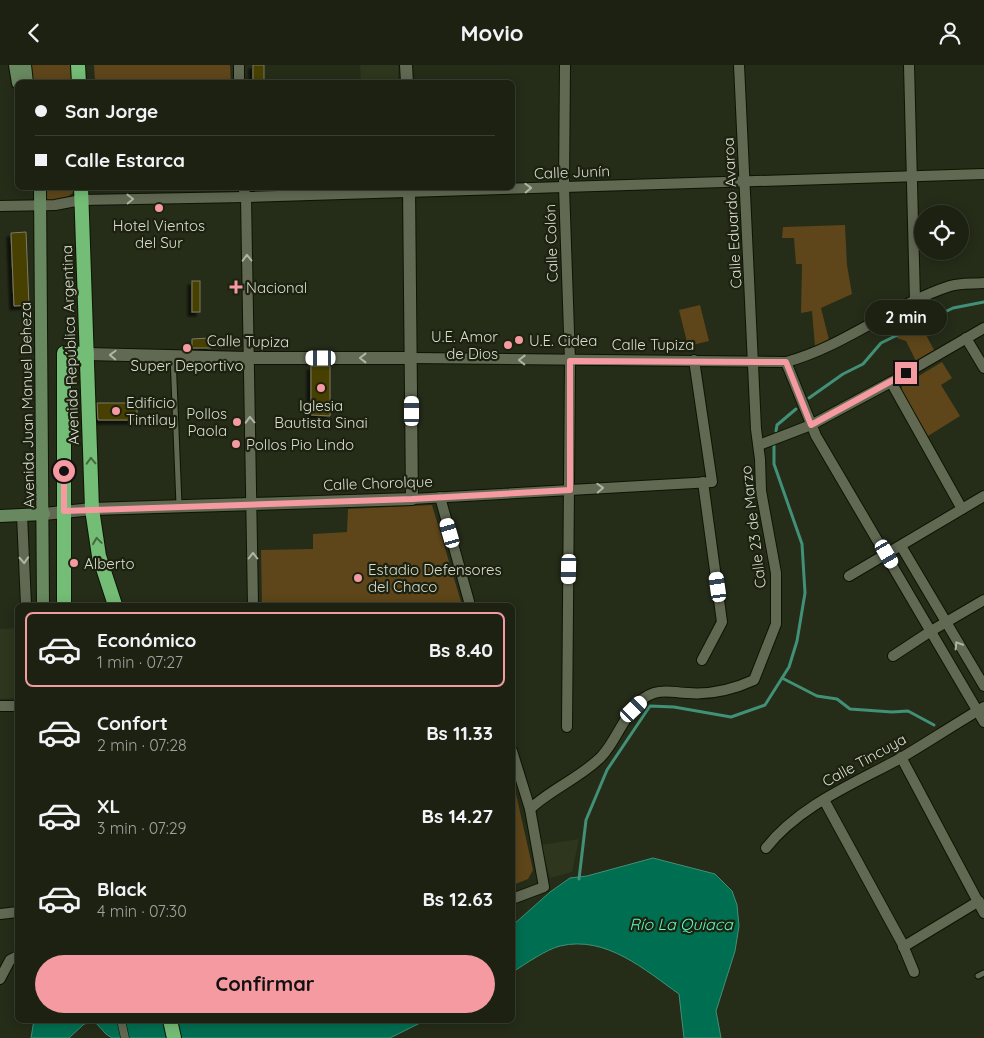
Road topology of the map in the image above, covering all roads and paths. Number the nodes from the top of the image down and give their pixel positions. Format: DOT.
graph roads {
  1 [pos="15,65"];
  2 [pos="25,65"];
  3 [pos="78,65"];
  4 [pos="239,65"];
  5 [pos="406,65"];
  6 [pos="565,65"];
  7 [pos="740,65"];
  8 [pos="909,65"];
  9 [pos="18,80"];
  10 [pos="27,80"];
  11 [pos="79,80"];
  12 [pos="239,80"];
  13 [pos="407,80"];
  14 [pos="984,174"];
  15 [pos="913,176"];
  16 [pos="746,181"];
  17 [pos="564,187"];
  18 [pos="515,188"];
  19 [pos="35,190"];
  20 [pos="40,190"];
  21 [pos="409,190"];
  22 [pos="245,192"];
  23 [pos="81,194"];
  24 [pos="41,205"];
  25 [pos="0,206"];
  26 [pos="984,283"];
  27 [pos="914,301"];
  28 [pos="984,328"];
  29 [pos="966,338"];
  30 [pos="87,354"];
  31 [pos="173,356"];
  32 [pos="248,358"];
  33 [pos="412,358"];
  34 [pos="694,360"];
  35 [pos="753,360"];
  36 [pos="570,361"];
  37 [pos="786,362"];
  38 [pos="984,368"];
  39 [pos="891,382"];
  40 [pos="811,425"];
  41 [pos="759,445"];
  42 [pos="708,482"];
  43 [pos="570,490"];
  44 [pos="984,496"];
  45 [pos="440,497"];
  46 [pos="412,499"];
  47 [pos="252,504"];
  48 [pos="179,508"];
  49 [pos="92,509"];
  50 [pos="962,509"];
  51 [pos="64,511"];
  52 [pos="44,514"];
  53 [pos="22,515"];
  54 [pos="0,516"];
  55 [pos="901,546"];
  56 [pos="887,554"];
  57 [pos="849,576"];
  58 [pos="984,600"];
  59 [pos="26,603"];
  60 [pos="43,603"];
  61 [pos="64,603"];
  62 [pos="114,603"];
  63 [pos="253,603"];
  64 [pos="469,603"];
  65 [pos="945,623"];
  66 [pos="931,631"];
  67 [pos="893,656"];
  68 [pos="702,660"];
  69 [pos="984,687"];
  70 [pos="15,705"];
  71 [pos="0,706"];
  72 [pos="981,709"];
  73 [pos="984,722"];
  74 [pos="567,727"];
  75 [pos="901,757"];
  76 [pos="515,761"];
  77 [pos="824,800"];
  78 [pos="530,809"];
  79 [pos="766,848"];
  80 [pos="515,898"];
  81 [pos="981,900"];
  82 [pos="15,912"];
  83 [pos="984,913"];
  84 [pos="0,914"];
  85 [pos="903,947"];
  86 [pos="15,958"];
  87 [pos="914,972"];
  88 [pos="984,973"];
  89 [pos="978,976"];
  90 [pos="0,979"];
  91 [pos="122,1023"];
  92 [pos="171,1023"];
  93 [pos="125,1038"];
  94 [pos="174,1038"];
  1 -- 9 [label="main road"];
  2 -- 10 [label="main road"];
  3 -- 11 [label="highway"];
  4 -- 12 [label="street"];
  5 -- 13 [label="street"];
  6 -- 17 [label="street, Calle Colón"];
  7 -- 16 [label="street, Calle Eduardo Avaroa"];
  8 -- 15 [label="street"];
  14 -- 15 [label="street, Calle Junín"];
  15 -- 16 [label="street, Calle Junín"];
  15 -- 27 [label="street"];
  16 -- 17 [label="street, Calle Junín"];
  16 -- 35 [label="street, Calle Eduardo Avaroa"];
  18 -- 17 [label="street, Calle Junín, one-way"];
  17 -- 36 [label="street, Calle Colón"];
  19 -- 24 [label="main road, Avenida Juan Manuel Deheza"];
  20 -- 24 [label="main road, Avenida Juan Manuel Deheza"];
  21 -- 22 [label="street, Calle Junín"];
  21 -- 33 [label="street"];
  23 -- 22 [label="street, Calle Junín, one-way"];
  32 -- 22 [label="street, one-way"];
  23 -- 24 [label="street, Calle Junín"];
  23 -- 30 [label="highway, Avenida República Argentina"];
  24 -- 25 [label="street, Calle Junín"];
  24 -- 52 [label="main road, Avenida Juan Manuel Deheza"];
  26 -- 27 [label="street, Calle Tupiza"];
  27 -- 37 [label="street, Calle Tupiza"];
  28 -- 29 [label="street"];
  29 -- 38 [label="street"];
  29 -- 39 [label="street"];
  31 -- 30 [label="street, Calle Tupiza, one-way"];
  49 -- 30 [label="highway, Avenida República Argentina, one-way"];
  30 -- 51 [label="highway, Calle Tupiza"];
  31 -- 32 [label="street, Calle Tupiza"];
  31 -- 48 [label="lane"];
  33 -- 32 [label="street, Calle Tupiza, one-way"];
  47 -- 32 [label="street, one-way"];
  36 -- 33 [label="street, Calle Tupiza, one-way"];
  33 -- 46 [label="street"];
  34 -- 35 [label="street, Calle Tupiza"];
  34 -- 36 [label="street, Calle Tupiza"];
  34 -- 42 [label="street"];
  35 -- 37 [label="street, Calle Tupiza"];
  35 -- 41 [label="street, Calle 23 de Marzo"];
  36 -- 43 [label="street, Calle Colón"];
  37 -- 40 [label="street"];
  39 -- 40 [label="street"];
  39 -- 50 [label="street"];
  40 -- 41 [label="street"];
  40 -- 56 [label="street"];
  41 -- 78 [label="street, Calle 23 de Marzo"];
  43 -- 42 [label="street, Calle Chorolque, one-way"];
  42 -- 68 [label="street"];
  43 -- 45 [label="street, Calle Chorolque"];
  43 -- 74 [label="street, Calle Colón"];
  44 -- 50 [label="street"];
  45 -- 46 [label="street, Calle Chorolque"];
  45 -- 64 [label="street"];
  46 -- 47 [label="street, Calle Chorolque"];
  47 -- 48 [label="street, Calle Chorolque"];
  63 -- 47 [label="street, one-way"];
  48 -- 49 [label="street, Calle Chorolque"];
  49 -- 51 [label="street, Calle Chorolque"];
  62 -- 49 [label="highway, Avenida República Argentina, one-way"];
  50 -- 55 [label="street"];
  51 -- 52 [label="street, Calle Chorolque"];
  51 -- 61 [label="highway"];
  52 -- 53 [label="main road"];
  52 -- 60 [label="main road, Avenida Juan Manuel Deheza"];
  53 -- 54 [label="main road"];
  53 -- 59 [label="street, Avenida Juan Manuel Deheza, one-way"];
  55 -- 56 [label="street"];
  55 -- 65 [label="street"];
  56 -- 57 [label="street"];
  56 -- 66 [label="street"];
  58 -- 65 [label="street"];
  65 -- 66 [label="street"];
  69 -- 65 [label="street, one-way"];
  66 -- 67 [label="street"];
  66 -- 72 [label="street"];
  70 -- 71 [label="street"];
  72 -- 73 [label="street"];
  72 -- 75 [label="street, Calle Tincuya"];
  75 -- 77 [label="street, Calle Tincuya"];
  75 -- 81 [label="street"];
  76 -- 78 [label="street"];
  77 -- 79 [label="street, Calle Tincuya"];
  77 -- 85 [label="street"];
  78 -- 80 [label="street"];
  81 -- 83 [label="street"];
  81 -- 85 [label="street"];
  82 -- 84 [label="street"];
  85 -- 87 [label="street"];
  86 -- 90 [label="street"];
  88 -- 89 [label="lane"];
  91 -- 93 [label="street"];
  92 -- 94 [label="highway"];
}
